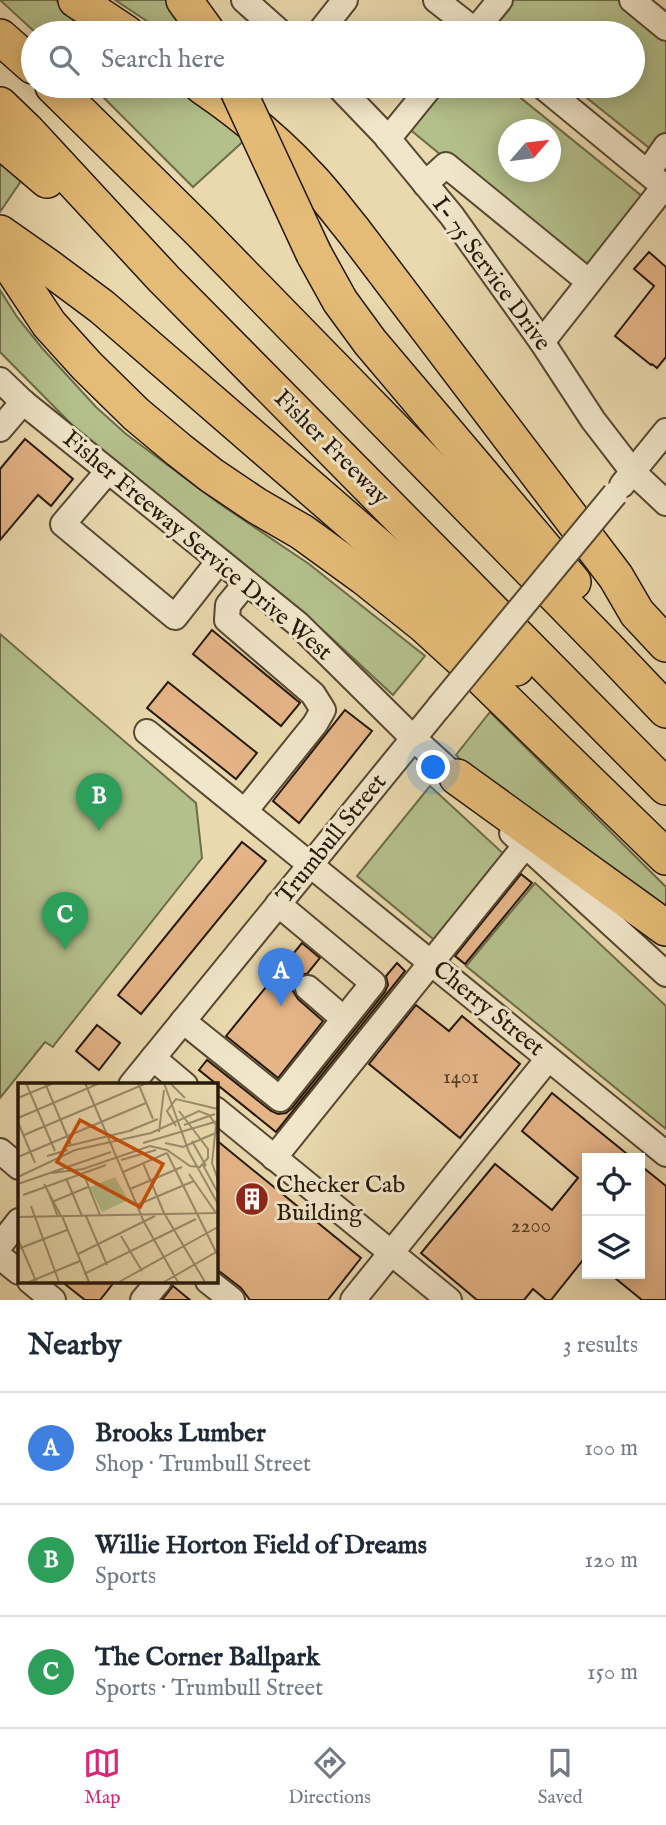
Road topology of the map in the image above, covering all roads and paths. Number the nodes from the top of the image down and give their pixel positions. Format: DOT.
graph roads {
  1 [pos="76,0"];
  2 [pos="184,0"];
  3 [pos="244,0"];
  4 [pos="345,0"];
  5 [pos="436,0"];
  6 [pos="500,0"];
  7 [pos="632,0"];
  8 [pos="108,21"];
  9 [pos="199,21"];
  10 [pos="268,21"];
  11 [pos="328,21"];
  12 [pos="462,21"];
  13 [pos="484,21"];
  14 [pos="666,28"];
  15 [pos="0,37"];
  16 [pos="21,55"];
  17 [pos="65,98"];
  18 [pos="220,98"];
  19 [pos="242,98"];
  20 [pos="349,98"];
  21 [pos="421,98"];
  22 [pos="557,98"];
  23 [pos="0,105"];
  24 [pos="388,139"];
  25 [pos="0,140"];
  26 [pos="666,146"];
  27 [pos="659,182"];
  28 [pos="425,184"];
  29 [pos="0,233"];
  30 [pos="0,250"];
  31 [pos="164,279"];
  32 [pos="589,282"];
  33 [pos="542,342"];
  34 [pos="0,380"];
  35 [pos="23,402"];
  36 [pos="0,429"];
  37 [pos="666,431"];
  38 [pos="108,471"];
  39 [pos="633,472"];
  40 [pos="666,502"];
  41 [pos="219,561"];
  42 [pos="616,577"];
  43 [pos="246,583"];
  44 [pos="666,624"];
  45 [pos="666,644"];
  46 [pos="607,647"];
  47 [pos="666,710"];
  48 [pos="147,732"];
  49 [pos="414,739"];
  50 [pos="457,777"];
  51 [pos="666,787"];
  52 [pos="244,811"];
  53 [pos="666,815"];
  54 [pos="525,846"];
  55 [pos="666,857"];
  56 [pos="310,864"];
  57 [pos="278,904"];
  58 [pos="666,928"];
  59 [pos="431,963"];
  60 [pos="666,974"];
  61 [pos="308,988"];
  62 [pos="344,1019"];
  63 [pos="183,1021"];
  64 [pos="153,1058"];
  65 [pos="548,1059"];
  66 [pos="133,1083"];
  67 [pos="183,1083"];
  68 [pos="217,1111"];
  69 [pos="0,1151"];
  70 [pos="666,1154"];
  71 [pos="274,1158"];
  72 [pos="18,1166"];
  73 [pos="18,1222"];
  74 [pos="0,1245"];
  75 [pos="392,1253"];
  76 [pos="0,1257"];
  77 [pos="18,1271"];
  78 [pos="31,1282"];
  79 [pos="158,1282"];
  80 [pos="209,1282"];
  81 [pos="363,1297"];
  82 [pos="54,1300"];
  83 [pos="143,1300"];
  84 [pos="232,1300"];
  85 [pos="449,1300"];
  1 -- 8 [label="highway"];
  2 -- 9 [label="highway"];
  3 -- 10 [label="street"];
  4 -- 11 [label="street"];
  5 -- 12 [label="street"];
  6 -- 13 [label="street"];
  7 -- 14 [label="street"];
  15 -- 16 [label="highway"];
  17 -- 46 [label="highway"];
  18 -- 42 [label="highway"];
  19 -- 46 [label="highway, bridge"];
  20 -- 24 [label="street, I- 75 Service Drive"];
  21 -- 24 [label="street"];
  22 -- 27 [label="street"];
  23 -- 31 [label="highway, Fisher Freeway"];
  24 -- 28 [label="street, I- 75 Service Drive"];
  25 -- 31 [label="highway"];
  26 -- 27 [label="street"];
  27 -- 32 [label="street"];
  28 -- 32 [label="street"];
  28 -- 33 [label="street, I- 75 Service Drive"];
  29 -- 53 [label="highway"];
  30 -- 55 [label="highway"];
  31 -- 51 [label="highway, Fisher Freeway"];
  32 -- 33 [label="street"];
  33 -- 39 [label="street, I- 75 Service Drive"];
  34 -- 35 [label="street, Fisher Freeway Service Drive West"];
  35 -- 36 [label="street"];
  35 -- 38 [label="street, Fisher Freeway Service Drive West"];
  37 -- 39 [label="street, Trumbull Street"];
  38 -- 41 [label="street, Fisher Freeway Service Drive West"];
  38 -- 41 [label="street"];
  39 -- 40 [label="street, I- 75 Service Drive"];
  39 -- 49 [label="street, Trumbull Street, bridge"];
  41 -- 43 [label="street, Fisher Freeway Service Drive West"];
  42 -- 44 [label="highway"];
  42 -- 45 [label="highway"];
  43 -- 49 [label="street, Fisher Freeway Service Drive West"];
  43 -- 52 [label="street"];
  46 -- 47 [label="highway"];
  48 -- 52 [label="street, Cherry Street"];
  49 -- 50 [label="street, Fisher Freeway Service Drive West"];
  49 -- 56 [label="street, Trumbull Street"];
  50 -- 54 [label="street, Fisher Freeway Service Drive West"];
  50 -- 58 [label="highway"];
  52 -- 56 [label="street, Cherry Street"];
  54 -- 59 [label="street"];
  54 -- 60 [label="street, Fisher Freeway Service Drive West"];
  56 -- 57 [label="street, Trumbull Street"];
  56 -- 59 [label="street, Cherry Street"];
  57 -- 62 [label="street"];
  57 -- 63 [label="street, Trumbull Street"];
  59 -- 65 [label="street, Cherry Street"];
  59 -- 71 [label="street"];
  61 -- 62 [label="street"];
  62 -- 63 [label="street"];
  63 -- 64 [label="street, Trumbull Street"];
  64 -- 66 [label="street, Trumbull Street"];
  64 -- 67 [label="street"];
  65 -- 70 [label="street, Cherry Street"];
  65 -- 75 [label="street"];
  68 -- 71 [label="street"];
  69 -- 72 [label="street"];
  71 -- 75 [label="street"];
  73 -- 74 [label="street"];
  75 -- 81 [label="street"];
  75 -- 85 [label="street"];
  76 -- 77 [label="street"];
  78 -- 82 [label="street"];
  79 -- 83 [label="street"];
  80 -- 84 [label="street"];
}
